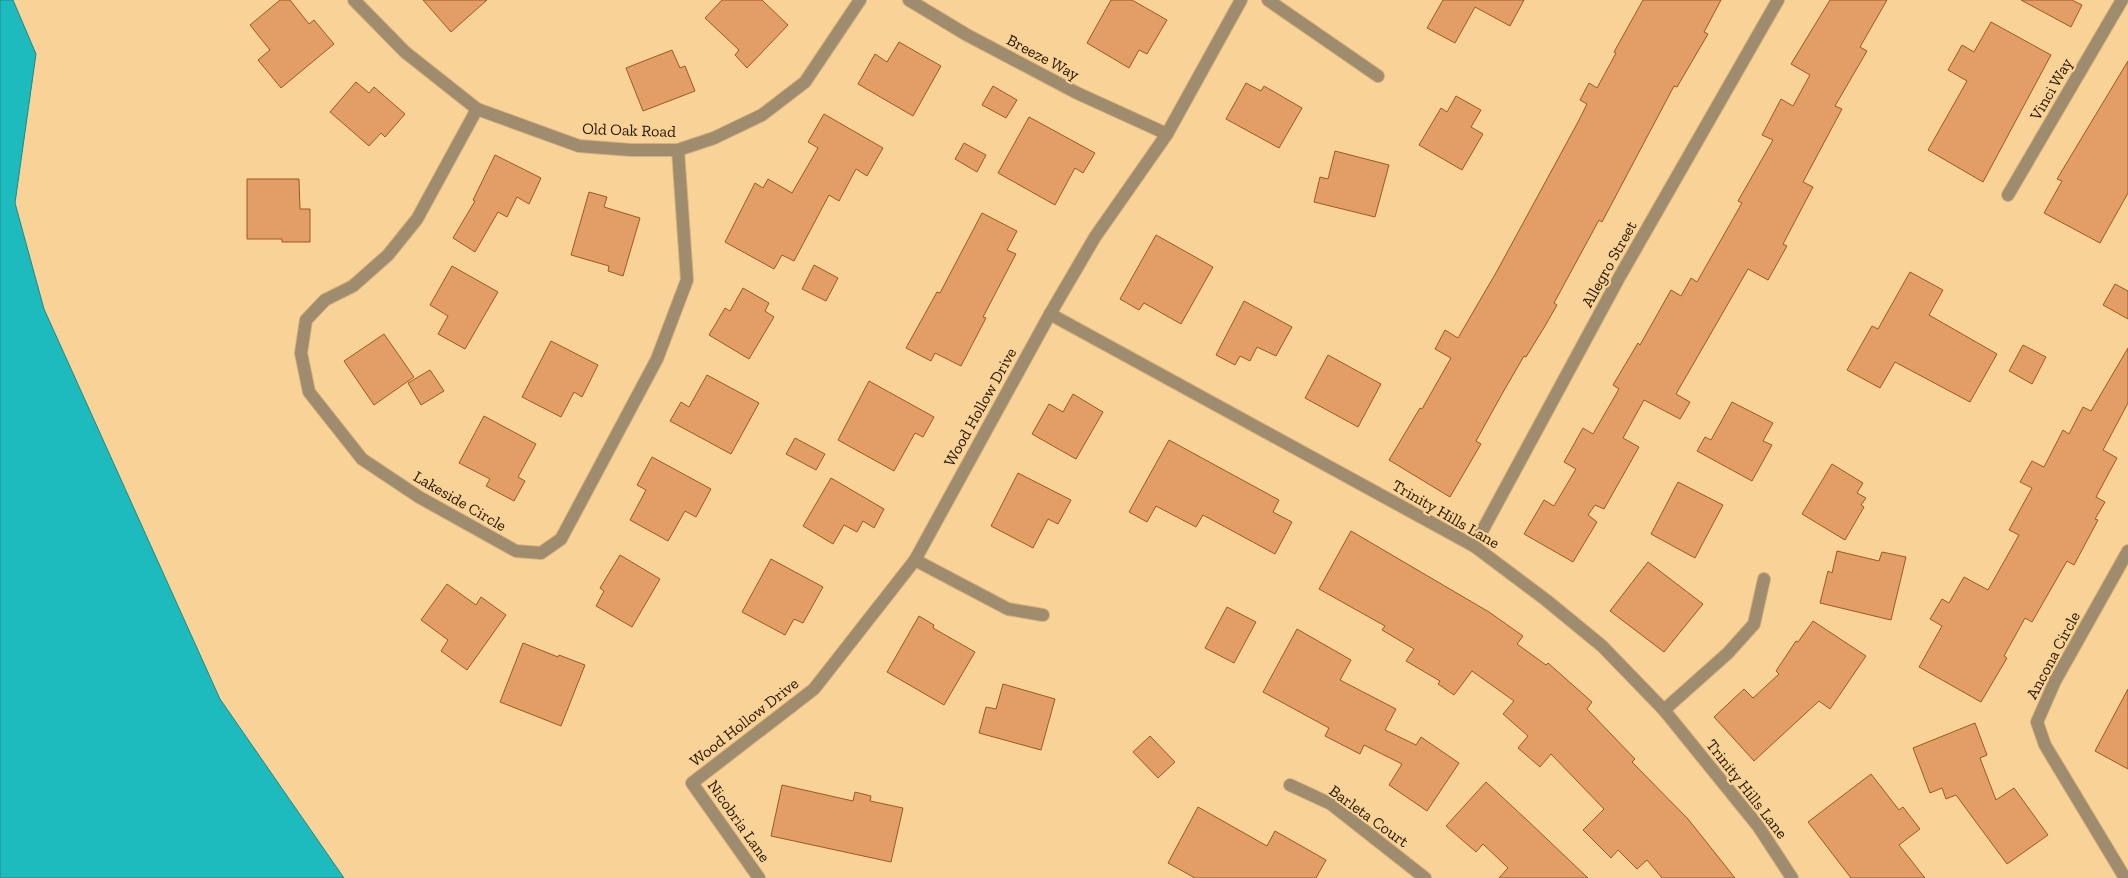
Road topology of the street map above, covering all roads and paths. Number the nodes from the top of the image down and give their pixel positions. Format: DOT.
graph roads {
  1 [pos="354,0"];
  2 [pos="860,0"];
  3 [pos="909,0"];
  4 [pos="1240,0"];
  5 [pos="1268,0"];
  6 [pos="1778,0"];
  7 [pos="2122,0"];
  8 [pos="1378,76"];
  9 [pos="477,109"];
  10 [pos="1167,134"];
  11 [pos="678,150"];
  12 [pos="2008,195"];
  13 [pos="1050,314"];
  14 [pos="1474,546"];
  15 [pos="2128,551"];
  16 [pos="914,560"];
  17 [pos="1764,579"];
  18 [pos="1043,615"];
  19 [pos="1664,710"];
  20 [pos="692,783"];
  21 [pos="1290,785"];
  22 [pos="759,878"];
  23 [pos="1425,878"];
  24 [pos="1792,878"];
  25 [pos="2125,878"];
  1 -- 9 [label="street, Old Oak Road"];
  2 -- 11 [label="street, Old Oak Road"];
  3 -- 10 [label="street, Breeze Way"];
  4 -- 10 [label="street, Wood Hollow Drive"];
  5 -- 8 [label="street"];
  6 -- 14 [label="street, Allegro Street"];
  7 -- 12 [label="street, Vinci Way"];
  9 -- 11 [label="street, Old Oak Road"];
  9 -- 11 [label="street, Lakeside Circle"];
  10 -- 13 [label="street, Wood Hollow Drive"];
  13 -- 14 [label="street, Trinity Hills Lane"];
  13 -- 16 [label="street, Wood Hollow Drive"];
  14 -- 19 [label="street, Trinity Hills Lane"];
  15 -- 25 [label="street, Ancona Circle"];
  16 -- 18 [label="street"];
  16 -- 20 [label="street, Wood Hollow Drive"];
  17 -- 19 [label="street"];
  19 -- 24 [label="street, Trinity Hills Lane"];
  20 -- 22 [label="street, Nicobria Lane"];
  21 -- 23 [label="street, Barleta Court"];
}
